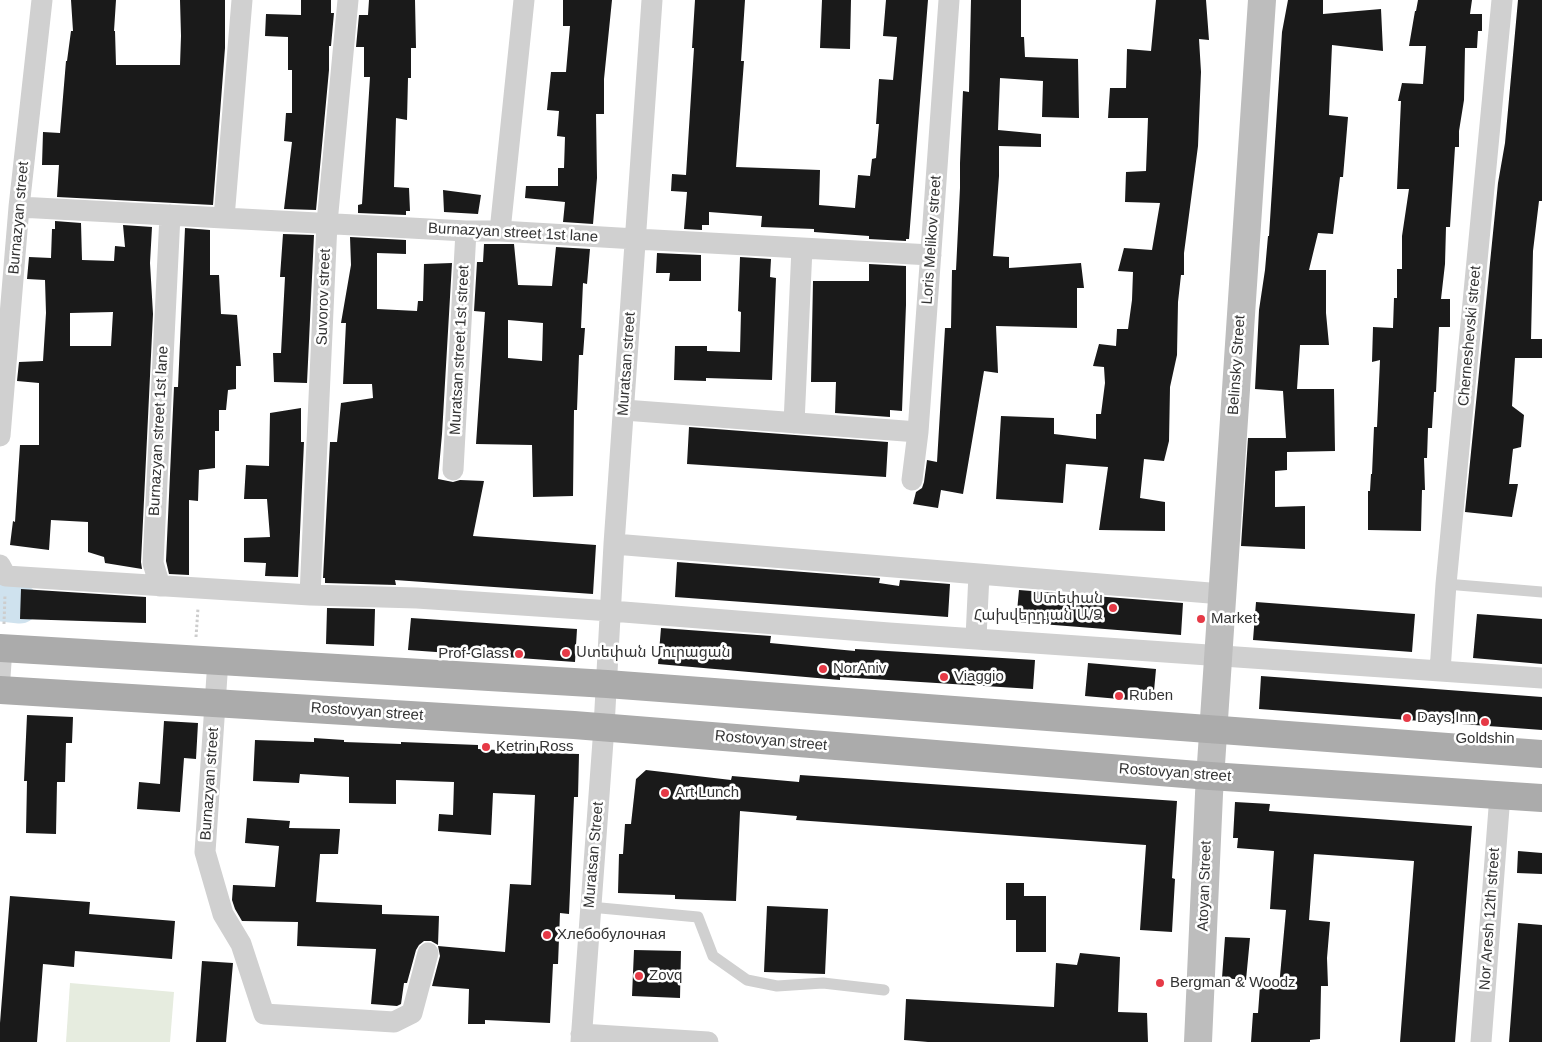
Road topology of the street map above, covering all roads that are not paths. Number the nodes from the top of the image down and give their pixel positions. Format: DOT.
graph roads {
  1 [pos="42,0"];
  2 [pos="242,0"];
  3 [pos="348,0"];
  4 [pos="524,0"];
  5 [pos="652,0"];
  6 [pos="949,0"];
  7 [pos="1262,0"];
  8 [pos="1502,0"];
  9 [pos="20,207"];
  10 [pos="170,215"];
  11 [pos="224,218"];
  12 [pos="327,223"];
  13 [pos="466,230"];
  14 [pos="500,230"];
  15 [pos="636,239"];
  16 [pos="802,248"];
  17 [pos="931,255"];
  18 [pos="624,410"];
  19 [pos="794,423"];
  20 [pos="918,432"];
  21 [pos="0,436"];
  22 [pos="453,470"];
  23 [pos="912,480"];
  24 [pos="614,544"];
  25 [pos="3,570"];
  26 [pos="979,574"];
  27 [pos="1446,584"];
  28 [pos="160,586"];
  29 [pos="1542,592"];
  30 [pos="1222,594"];
  31 [pos="310,595"];
  32 [pos="612,611"];
  33 [pos="976,638"];
  34 [pos="2,641"];
  35 [pos="1219,655"];
  36 [pos="218,660"];
  37 [pos="1440,672"];
  38 [pos="0,677"];
  39 [pos="1542,678"];
  40 [pos="607,684"];
  41 [pos="0,690"];
  42 [pos="216,703"];
  43 [pos="604,727"];
  44 [pos="1214,729"];
  45 [pos="1542,754"];
  46 [pos="1210,776"];
  47 [pos="1500,795"];
  48 [pos="1542,798"];
  49 [pos="590,908"];
  50 [pos="428,953"];
  51 [pos="884,990"];
  52 [pos="581,1038"];
  53 [pos="708,1042"];
  54 [pos="1198,1042"];
  55 [pos="1481,1042"];
  1 -- 9 [label="street, Burnazyan street"];
  2 -- 11 [label="street"];
  3 -- 12 [label="street, Suvorov street"];
  4 -- 14 [label="street"];
  5 -- 15 [label="street, Muratsan street"];
  6 -- 17 [label="street, Loris Melikov street"];
  7 -- 30 [label="main road, Belinsky Street"];
  8 -- 27 [label="street, Cherneshevski street"];
  9 -- 10 [label="street, Burnazyan street 1st lane"];
  9 -- 21 [label="street, Burnazyan street"];
  10 -- 11 [label="street, Burnazyan street 1st lane"];
  10 -- 28 [label="street, Burnazyan street 1st lane"];
  11 -- 12 [label="street, Burnazyan street 1st lane"];
  12 -- 13 [label="street, Burnazyan street 1st lane"];
  12 -- 31 [label="street, Suvorov street"];
  13 -- 14 [label="street, Burnazyan street 1st lane"];
  13 -- 22 [label="street, Muratsan street 1st street"];
  14 -- 15 [label="street, Burnazyan street 1st lane"];
  15 -- 16 [label="street, Burnazyan street 1st lane"];
  15 -- 18 [label="street, Muratsan street"];
  16 -- 17 [label="street, Burnazyan street 1st lane"];
  16 -- 19 [label="street"];
  17 -- 20 [label="street, Loris Melikov street"];
  18 -- 19 [label="street"];
  18 -- 24 [label="street, Muratsan street"];
  19 -- 20 [label="street"];
  20 -- 23 [label="street, Loris Melikov street"];
  24 -- 26 [label="street"];
  24 -- 32 [label="street, Muratsan street"];
  25 -- 28 [label="street"];
  26 -- 30 [label="street"];
  26 -- 33 [label="street"];
  27 -- 29 [label="lane"];
  27 -- 37 [label="street, Cherneshevski street"];
  28 -- 31 [label="street"];
  30 -- 35 [label="main road, Belinsky Street"];
  31 -- 32 [label="street"];
  32 -- 33 [label="street"];
  32 -- 40 [label="street, Muratsan street"];
  33 -- 35 [label="street"];
  34 -- 36 [label="main road"];
  34 -- 38 [label="street"];
  35 -- 37 [label="street"];
  35 -- 44 [label="main road, Belinsky Street"];
  36 -- 40 [label="main road"];
  36 -- 42 [label="street, Burnazyan street"];
  37 -- 39 [label="street"];
  40 -- 43 [label="street, Muratsan street"];
  40 -- 44 [label="main road"];
  41 -- 42 [label="main road, Rostovyan street"];
  42 -- 43 [label="main road, Rostovyan street"];
  42 -- 50 [label="street, Burnazyan street"];
  43 -- 46 [label="main road, Rostovyan street"];
  43 -- 49 [label="street, Muratsan Street"];
  44 -- 45 [label="main road"];
  44 -- 46 [label="main road, Atoyan Street"];
  46 -- 47 [label="main road, Rostovyan street"];
  46 -- 54 [label="main road, Atoyan Street"];
  47 -- 48 [label="main road, Rostovyan street"];
  47 -- 55 [label="street, Nor Aresh 12th street"];
  49 -- 51 [label="lane"];
  49 -- 52 [label="street, Muratsan Street"];
  52 -- 53 [label="street"];
}
